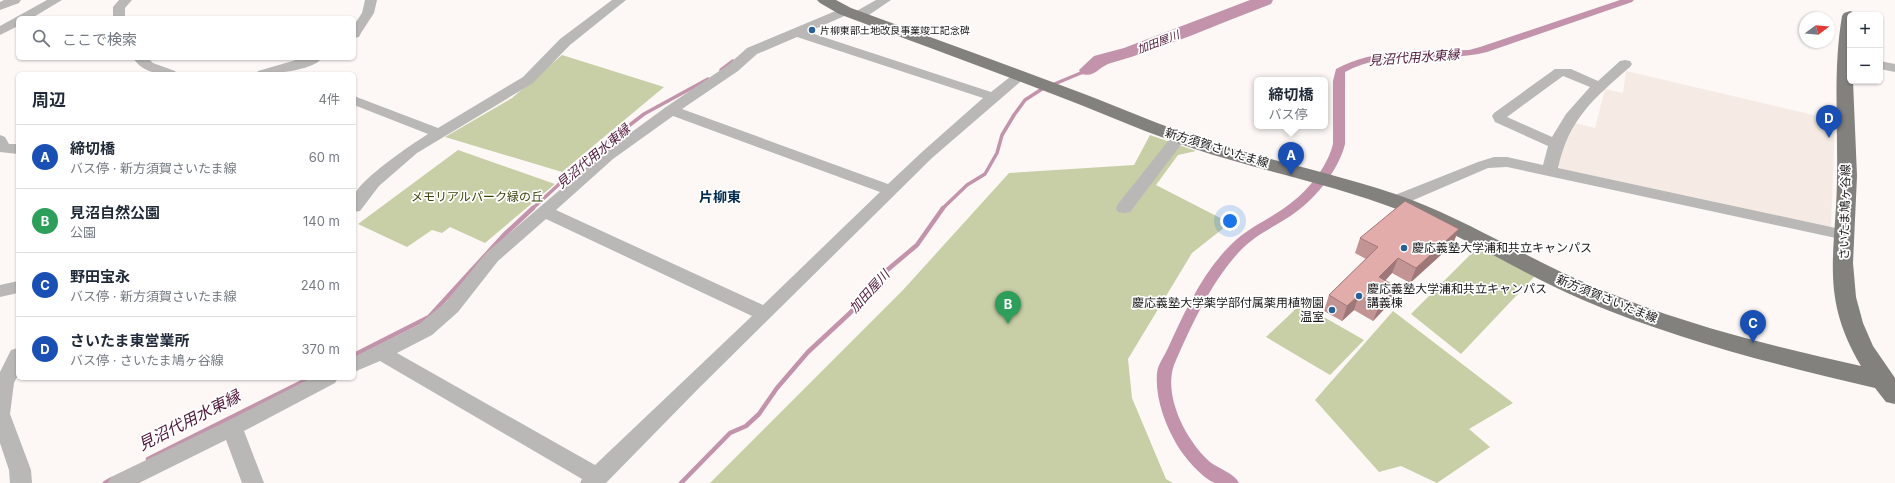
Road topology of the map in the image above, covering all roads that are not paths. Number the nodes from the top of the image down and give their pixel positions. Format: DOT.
graph roads {
  1 [pos="15,0"];
  2 [pos="56,0"];
  3 [pos="126,0"];
  4 [pos="620,0"];
  5 [pos="825,0"];
  6 [pos="885,0"];
  7 [pos="1854,0"];
  8 [pos="375,1"];
  9 [pos="0,6"];
  10 [pos="1851,12"];
  11 [pos="851,14"];
  12 [pos="27,16"];
  13 [pos="119,16"];
  14 [pos="16,22"];
  15 [pos="356,31"];
  16 [pos="0,32"];
  17 [pos="796,32"];
  18 [pos="142,60"];
  19 [pos="310,60"];
  20 [pos="1625,64"];
  21 [pos="1883,66"];
  22 [pos="1895,68"];
  23 [pos="164,72"];
  24 [pos="283,72"];
  25 [pos="1020,76"];
  26 [pos="1848,84"];
  27 [pos="1599,86"];
  28 [pos="993,96"];
  29 [pos="356,101"];
  30 [pos="671,110"];
  31 [pos="438,133"];
  32 [pos="1178,138"];
  33 [pos="0,140"];
  34 [pos="1558,142"];
  35 [pos="16,149"];
  36 [pos="1549,171"];
  37 [pos="891,191"];
  38 [pos="1396,201"];
  39 [pos="356,204"];
  40 [pos="1124,208"];
  41 [pos="544,211"];
  42 [pos="1845,235"];
  43 [pos="16,287"];
  44 [pos="0,291"];
  45 [pos="765,314"];
  46 [pos="382,353"];
  47 [pos="16,359"];
  48 [pos="356,364"];
  49 [pos="324,380"];
  50 [pos="1889,388"];
  51 [pos="232,428"];
  52 [pos="594,480"];
  53 [pos="21,483"];
  54 [pos="118,483"];
  55 [pos="253,483"];
  1 -- 9 [label="street"];
  2 -- 12 [label="street"];
  3 -- 13 [label="street"];
  4 -- 31 [label="street"];
  5 -- 11 [label="main road, 新方須賀さいたま線"];
  6 -- 11 [label="street"];
  7 -- 10 [label="main road, さいたま鳩ヶ谷線"];
  8 -- 15 [label="street"];
  11 -- 17 [label="street"];
  11 -- 25 [label="main road, 新方須賀さいたま線"];
  14 -- 16 [label="street"];
  17 -- 28 [label="street"];
  17 -- 30 [label="street"];
  18 -- 23 [label="street"];
  19 -- 24 [label="street"];
  20 -- 27 [label="street"];
  21 -- 22 [label="street"];
  25 -- 28 [label="street"];
  25 -- 32 [label="main road, 新方須賀さいたま線"];
  26 -- 42 [label="main road, さいたま鳩ヶ谷線"];
  27 -- 34 [label="street"];
  27 -- 34 [label="street"];
  28 -- 37 [label="street"];
  29 -- 31 [label="street"];
  30 -- 37 [label="street"];
  30 -- 41 [label="street"];
  31 -- 39 [label="street"];
  32 -- 38 [label="main road, 新方須賀さいたま線"];
  32 -- 40 [label="street"];
  33 -- 35 [label="street"];
  34 -- 36 [label="street"];
  36 -- 38 [label="street"];
  36 -- 42 [label="street"];
  37 -- 45 [label="street"];
  38 -- 50 [label="main road, 新方須賀さいたま線"];
  41 -- 45 [label="street"];
  41 -- 46 [label="street"];
  42 -- 50 [label="main road, さいたま鳩ヶ谷線"];
  43 -- 44 [label="street"];
  45 -- 52 [label="street"];
  46 -- 48 [label="street"];
  46 -- 52 [label="street"];
  47 -- 53 [label="street"];
  49 -- 51 [label="street"];
  51 -- 54 [label="street"];
  51 -- 55 [label="street"];
}
